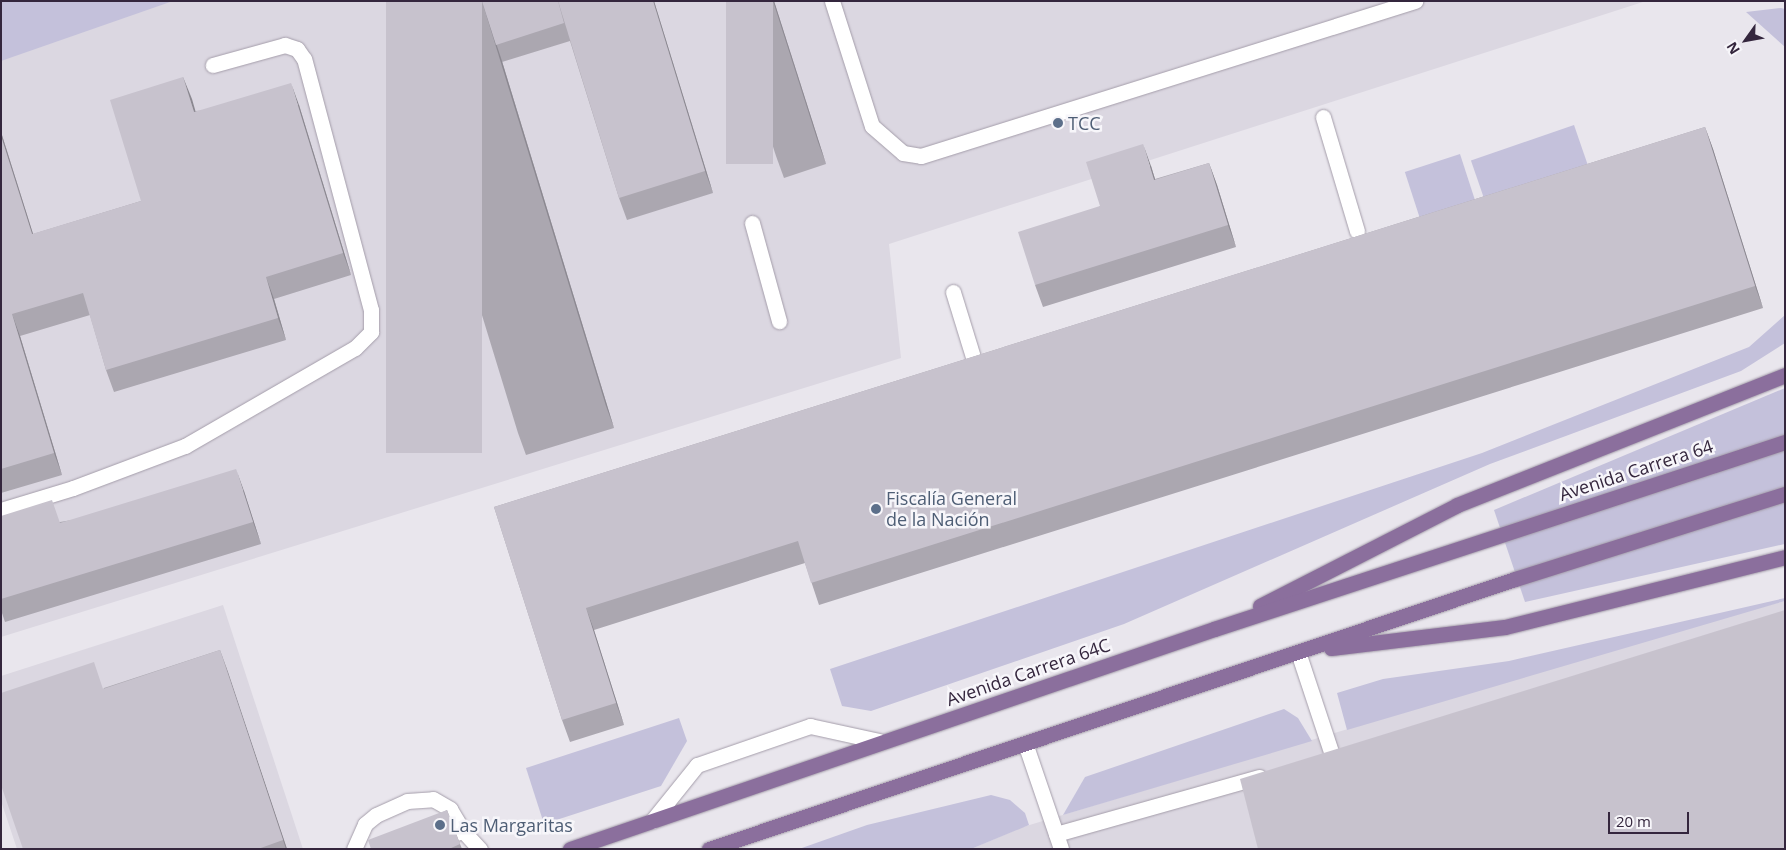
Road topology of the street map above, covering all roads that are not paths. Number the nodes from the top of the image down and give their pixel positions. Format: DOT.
graph roads {
  1 [pos="832,1"];
  2 [pos="1416,1"];
  3 [pos="213,65"];
  4 [pos="1322,117"];
  5 [pos="752,223"];
  6 [pos="1357,231"];
  7 [pos="953,292"];
  8 [pos="779,321"];
  9 [pos="973,357"];
  10 [pos="1785,371"];
  11 [pos="1785,376"];
  12 [pos="1770,381"];
  13 [pos="1785,442"];
  14 [pos="1785,494"];
  15 [pos="1,510"];
  16 [pos="1498,534"];
  17 [pos="1785,557"];
  18 [pos="1214,629"];
  19 [pos="1298,652"];
  20 [pos="879,741"];
  21 [pos="1025,743"];
  22 [pos="1351,749"];
  23 [pos="1332,755"];
  24 [pos="1316,760"];
  25 [pos="1271,774"];
  26 [pos="652,821"];
  27 [pos="1056,834"];
  28 [pos="354,849"];
  29 [pos="480,849"];
  30 [pos="570,849"];
  31 [pos="709,849"];
  32 [pos="1061,849"];
  1 -- 2 [label="lane"];
  3 -- 15 [label="lane"];
  4 -- 6 [label="lane"];
  5 -- 8 [label="lane"];
  7 -- 9 [label="lane"];
  10 -- 12 [label="main road"];
  11 -- 12 [label="main road"];
  12 -- 18 [label="main road"];
  13 -- 16 [label="main road, Avenida Carrera 64"];
  14 -- 19 [label="main road"];
  16 -- 18 [label="main road, Avenida Carrera 64C"];
  17 -- 19 [label="main road"];
  18 -- 20 [label="main road, Avenida Carrera 64C"];
  19 -- 21 [label="main road"];
  19 -- 23 [label="lane"];
  20 -- 26 [label="main road, Avenida Carrera 64C"];
  20 -- 26 [label="lane"];
  21 -- 27 [label="lane"];
  21 -- 31 [label="main road"];
  22 -- 23 [label="lane"];
  23 -- 24 [label="lane"];
  25 -- 27 [label="lane"];
  26 -- 30 [label="main road, Avenida Carrera 64C"];
  27 -- 32 [label="lane"];
  28 -- 29 [label="lane"];
}
